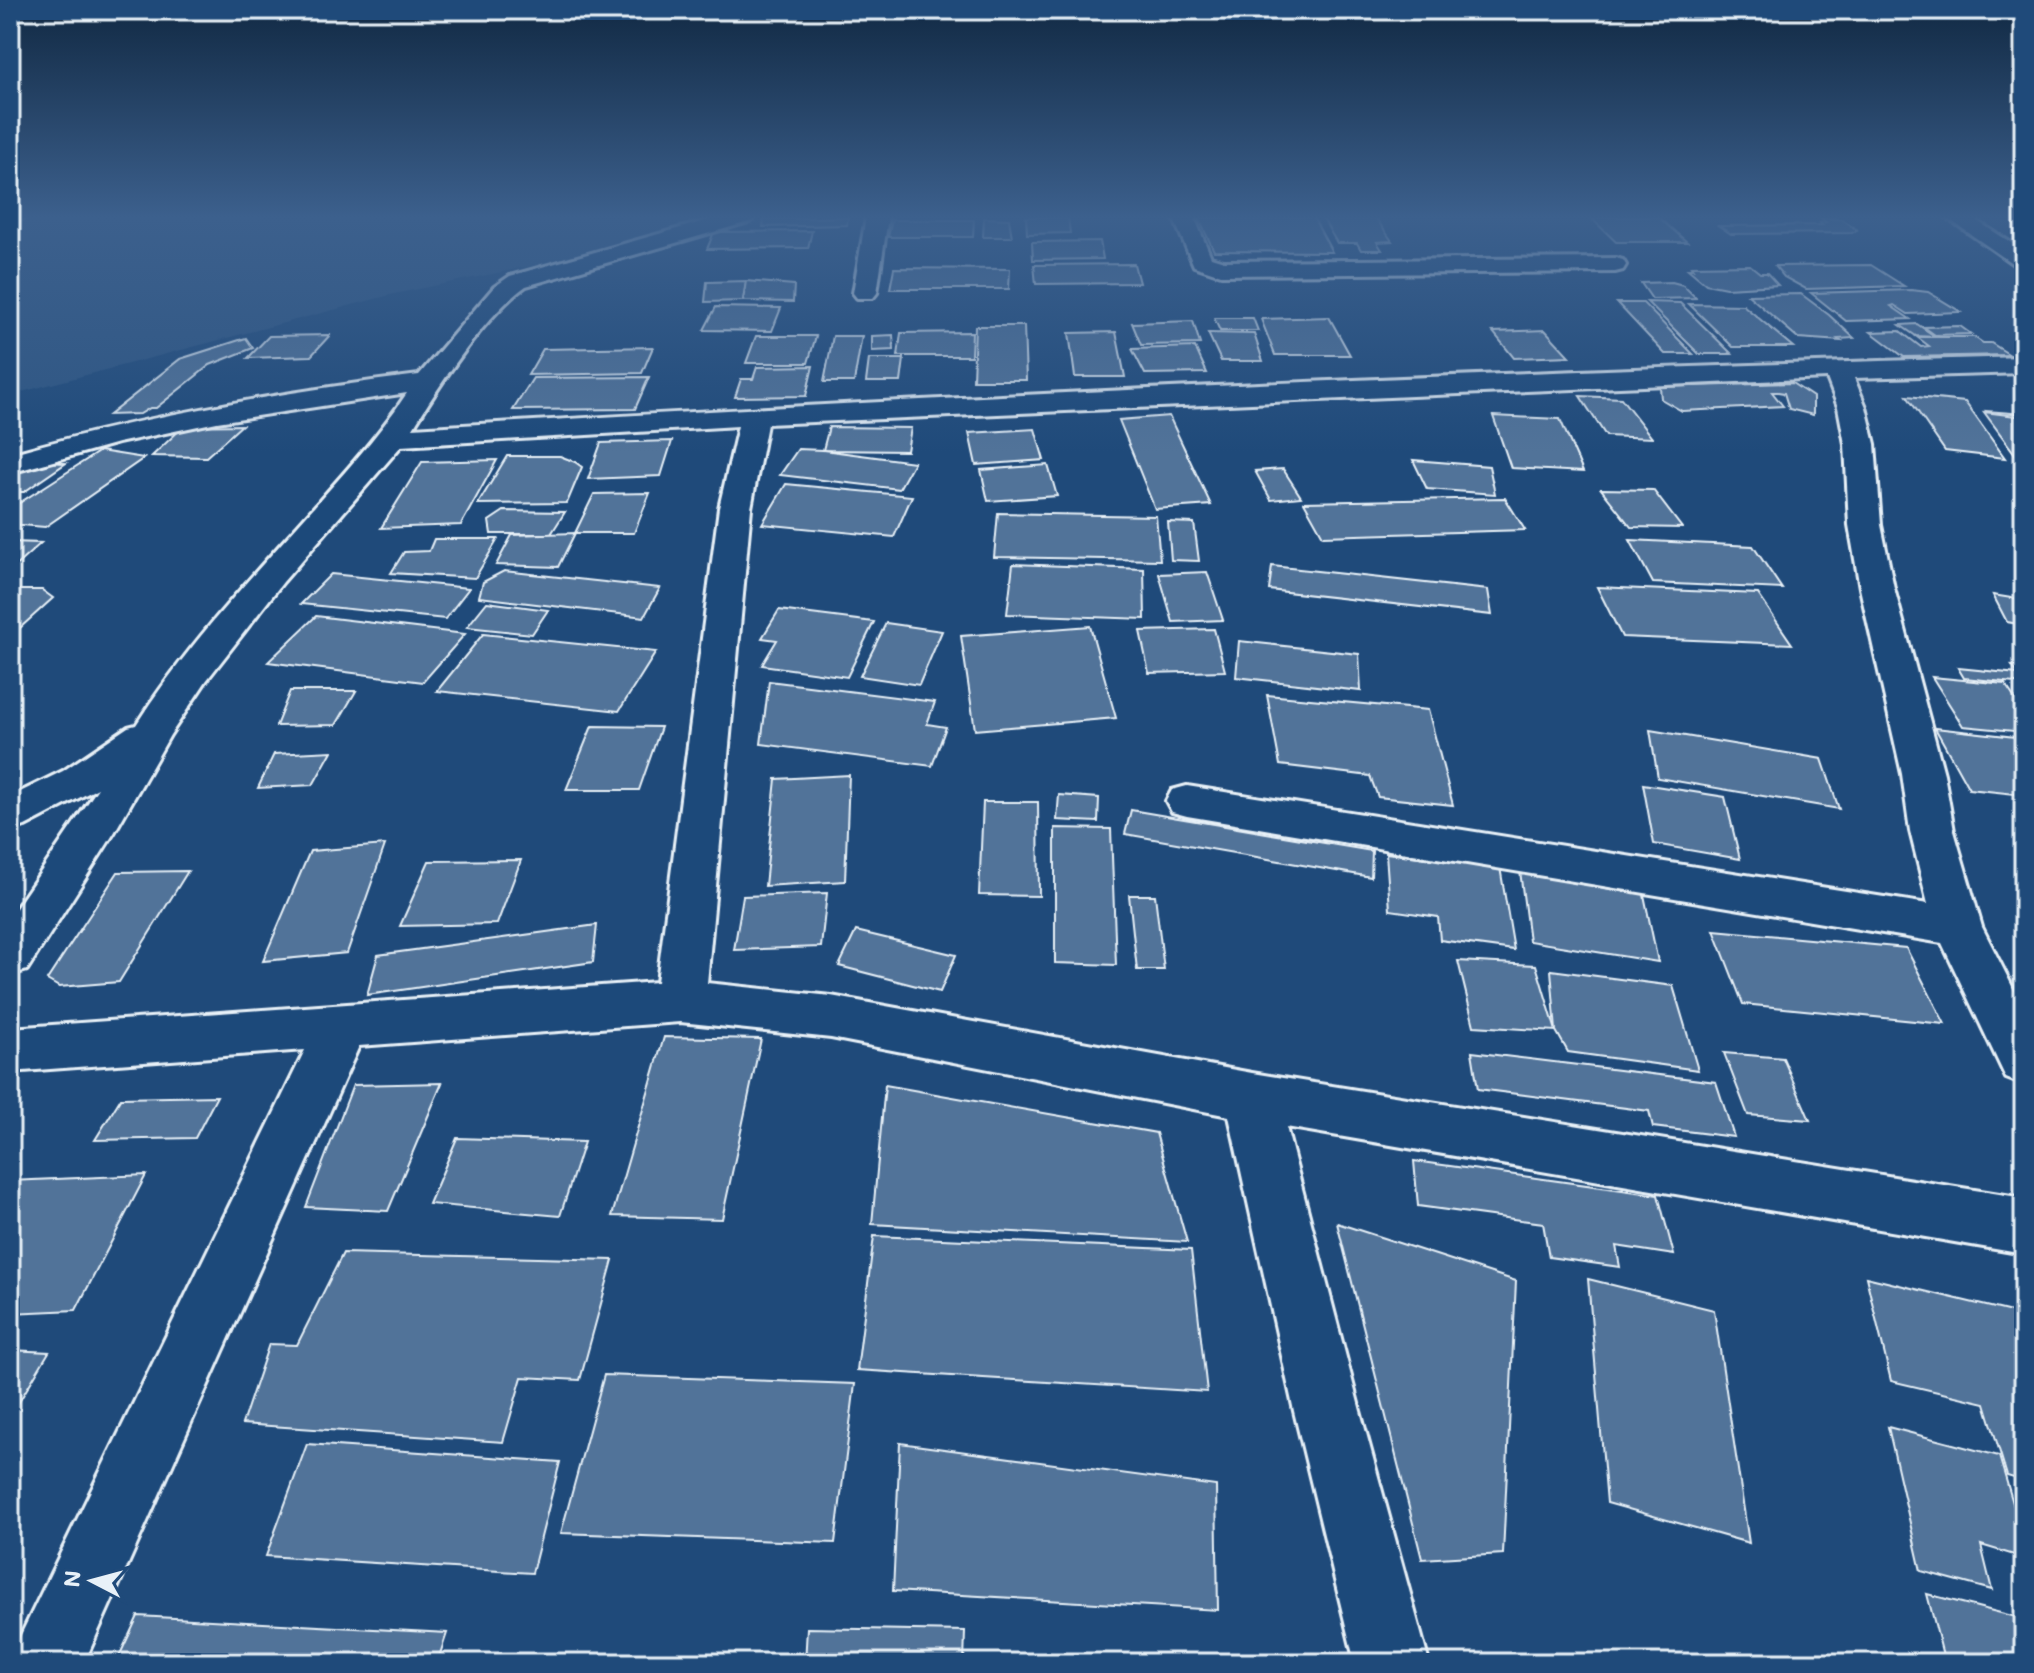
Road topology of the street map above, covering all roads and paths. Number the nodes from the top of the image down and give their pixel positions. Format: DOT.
graph roads {
  1 [pos="499,295"];
  2 [pos="2024,365"];
  3 [pos="1837,370"];
  4 [pos="428,382"];
  5 [pos="754,416"];
  6 [pos="392,438"];
  7 [pos="10,464"];
  8 [pos="153,730"];
  9 [pos="1187,801"];
  10 [pos="10,815"];
  11 [pos="1958,927"];
  12 [pos="10,956"];
  13 [pos="680,1001"];
  14 [pos="343,1024"];
  15 [pos="10,1050"];
  16 [pos="2024,1062"];
  17 [pos="1252,1097"];
  18 [pos="2024,1226"];
  19 [pos="46,1663"];
  20 [pos="1392,1663"];
  1 -- 4 [label="street"];
  2 -- 3 [label="street"];
  3 -- 5 [label="street"];
  3 -- 11 [label="street"];
  4 -- 6 [label="street"];
  4 -- 7 [label="street"];
  5 -- 6 [label="street"];
  5 -- 13 [label="street"];
  6 -- 8 [label="street"];
  8 -- 10 [label="street"];
  8 -- 12 [label="street"];
  9 -- 11 [label="street"];
  11 -- 16 [label="street"];
  13 -- 14 [label="street"];
  13 -- 17 [label="street"];
  14 -- 15 [label="street"];
  14 -- 19 [label="street"];
  17 -- 18 [label="street"];
  17 -- 20 [label="street"];
}
